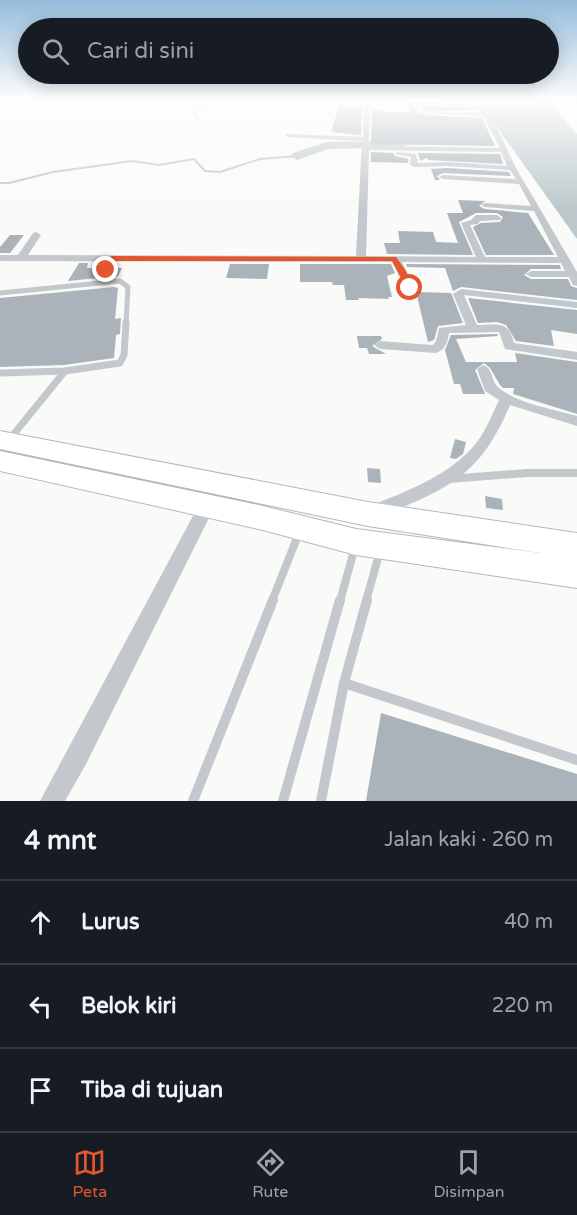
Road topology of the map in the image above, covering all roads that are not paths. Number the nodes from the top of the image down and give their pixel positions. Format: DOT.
graph roads {
  1 [pos="298,136"];
  2 [pos="366,136"];
  3 [pos="496,136"];
  4 [pos="437,141"];
  5 [pos="366,144"];
  6 [pos="501,147"];
  7 [pos="393,154"];
  8 [pos="403,164"];
  9 [pos="414,165"];
  10 [pos="512,168"];
  11 [pos="443,177"];
  12 [pos="521,182"];
  13 [pos="485,205"];
  14 [pos="536,209"];
  15 [pos="497,218"];
  16 [pos="36,235"];
  17 [pos="0,258"];
  18 [pos="21,258"];
  19 [pos="112,258"];
  20 [pos="361,259"];
  21 [pos="396,259"];
  22 [pos="482,260"];
  23 [pos="564,260"];
  24 [pos="106,270"];
  25 [pos="531,274"];
  26 [pos="575,278"];
  27 [pos="410,288"];
  28 [pos="0,293"];
  29 [pos="577,305"];
  30 [pos="473,328"];
  31 [pos="380,345"];
  32 [pos="577,356"];
  33 [pos="483,369"];
  34 [pos="65,371"];
  35 [pos="0,373"];
  36 [pos="506,399"];
  37 [pos="577,421"];
  38 [pos="2,447"];
  39 [pos="577,473"];
  40 [pos="446,479"];
  41 [pos="207,506"];
  42 [pos="368,514"];
  43 [pos="301,528"];
  44 [pos="369,544"];
  45 [pos="577,546"];
  46 [pos="537,553"];
  47 [pos="577,573"];
  48 [pos="344,683"];
  49 [pos="577,760"];
  50 [pos="52,801"];
  51 [pos="193,801"];
  52 [pos="283,801"];
  53 [pos="321,801"];
  1 -- 5 [label="street"];
  2 -- 5 [label="street"];
  3 -- 6 [label="street"];
  4 -- 6 [label="street"];
  5 -- 6 [label="street"];
  5 -- 20 [label="street"];
  6 -- 10 [label="street"];
  7 -- 9 [label="street"];
  8 -- 9 [label="street"];
  9 -- 10 [label="street"];
  10 -- 12 [label="street"];
  11 -- 12 [label="street"];
  12 -- 14 [label="street"];
  13 -- 14 [label="street"];
  14 -- 23 [label="street"];
  15 -- 22 [label="street"];
  16 -- 18 [label="street"];
  17 -- 18 [label="street"];
  18 -- 19 [label="street"];
  19 -- 20 [label="street"];
  19 -- 24 [label="street"];
  20 -- 21 [label="street"];
  21 -- 22 [label="street"];
  21 -- 27 [label="street"];
  22 -- 23 [label="street"];
  23 -- 26 [label="street"];
  25 -- 26 [label="street"];
  28 -- 34 [label="lane"];
  29 -- 30 [label="street"];
  30 -- 31 [label="street"];
  30 -- 32 [label="street"];
  33 -- 36 [label="street"];
  34 -- 35 [label="lane"];
  34 -- 38 [label="lane"];
  36 -- 37 [label="street"];
  36 -- 40 [label="street"];
  38 -- 41 [label="highway"];
  38 -- 42 [label="highway"];
  39 -- 40 [label="lane"];
  40 -- 42 [label="street"];
  41 -- 43 [label="highway"];
  41 -- 50 [label="street"];
  42 -- 46 [label="highway"];
  43 -- 44 [label="highway"];
  43 -- 51 [label="lane"];
  44 -- 46 [label="highway"];
  44 -- 48 [label="lane"];
  44 -- 52 [label="lane"];
  45 -- 46 [label="highway"];
  46 -- 47 [label="highway"];
  48 -- 49 [label="lane"];
  48 -- 53 [label="lane"];
}
